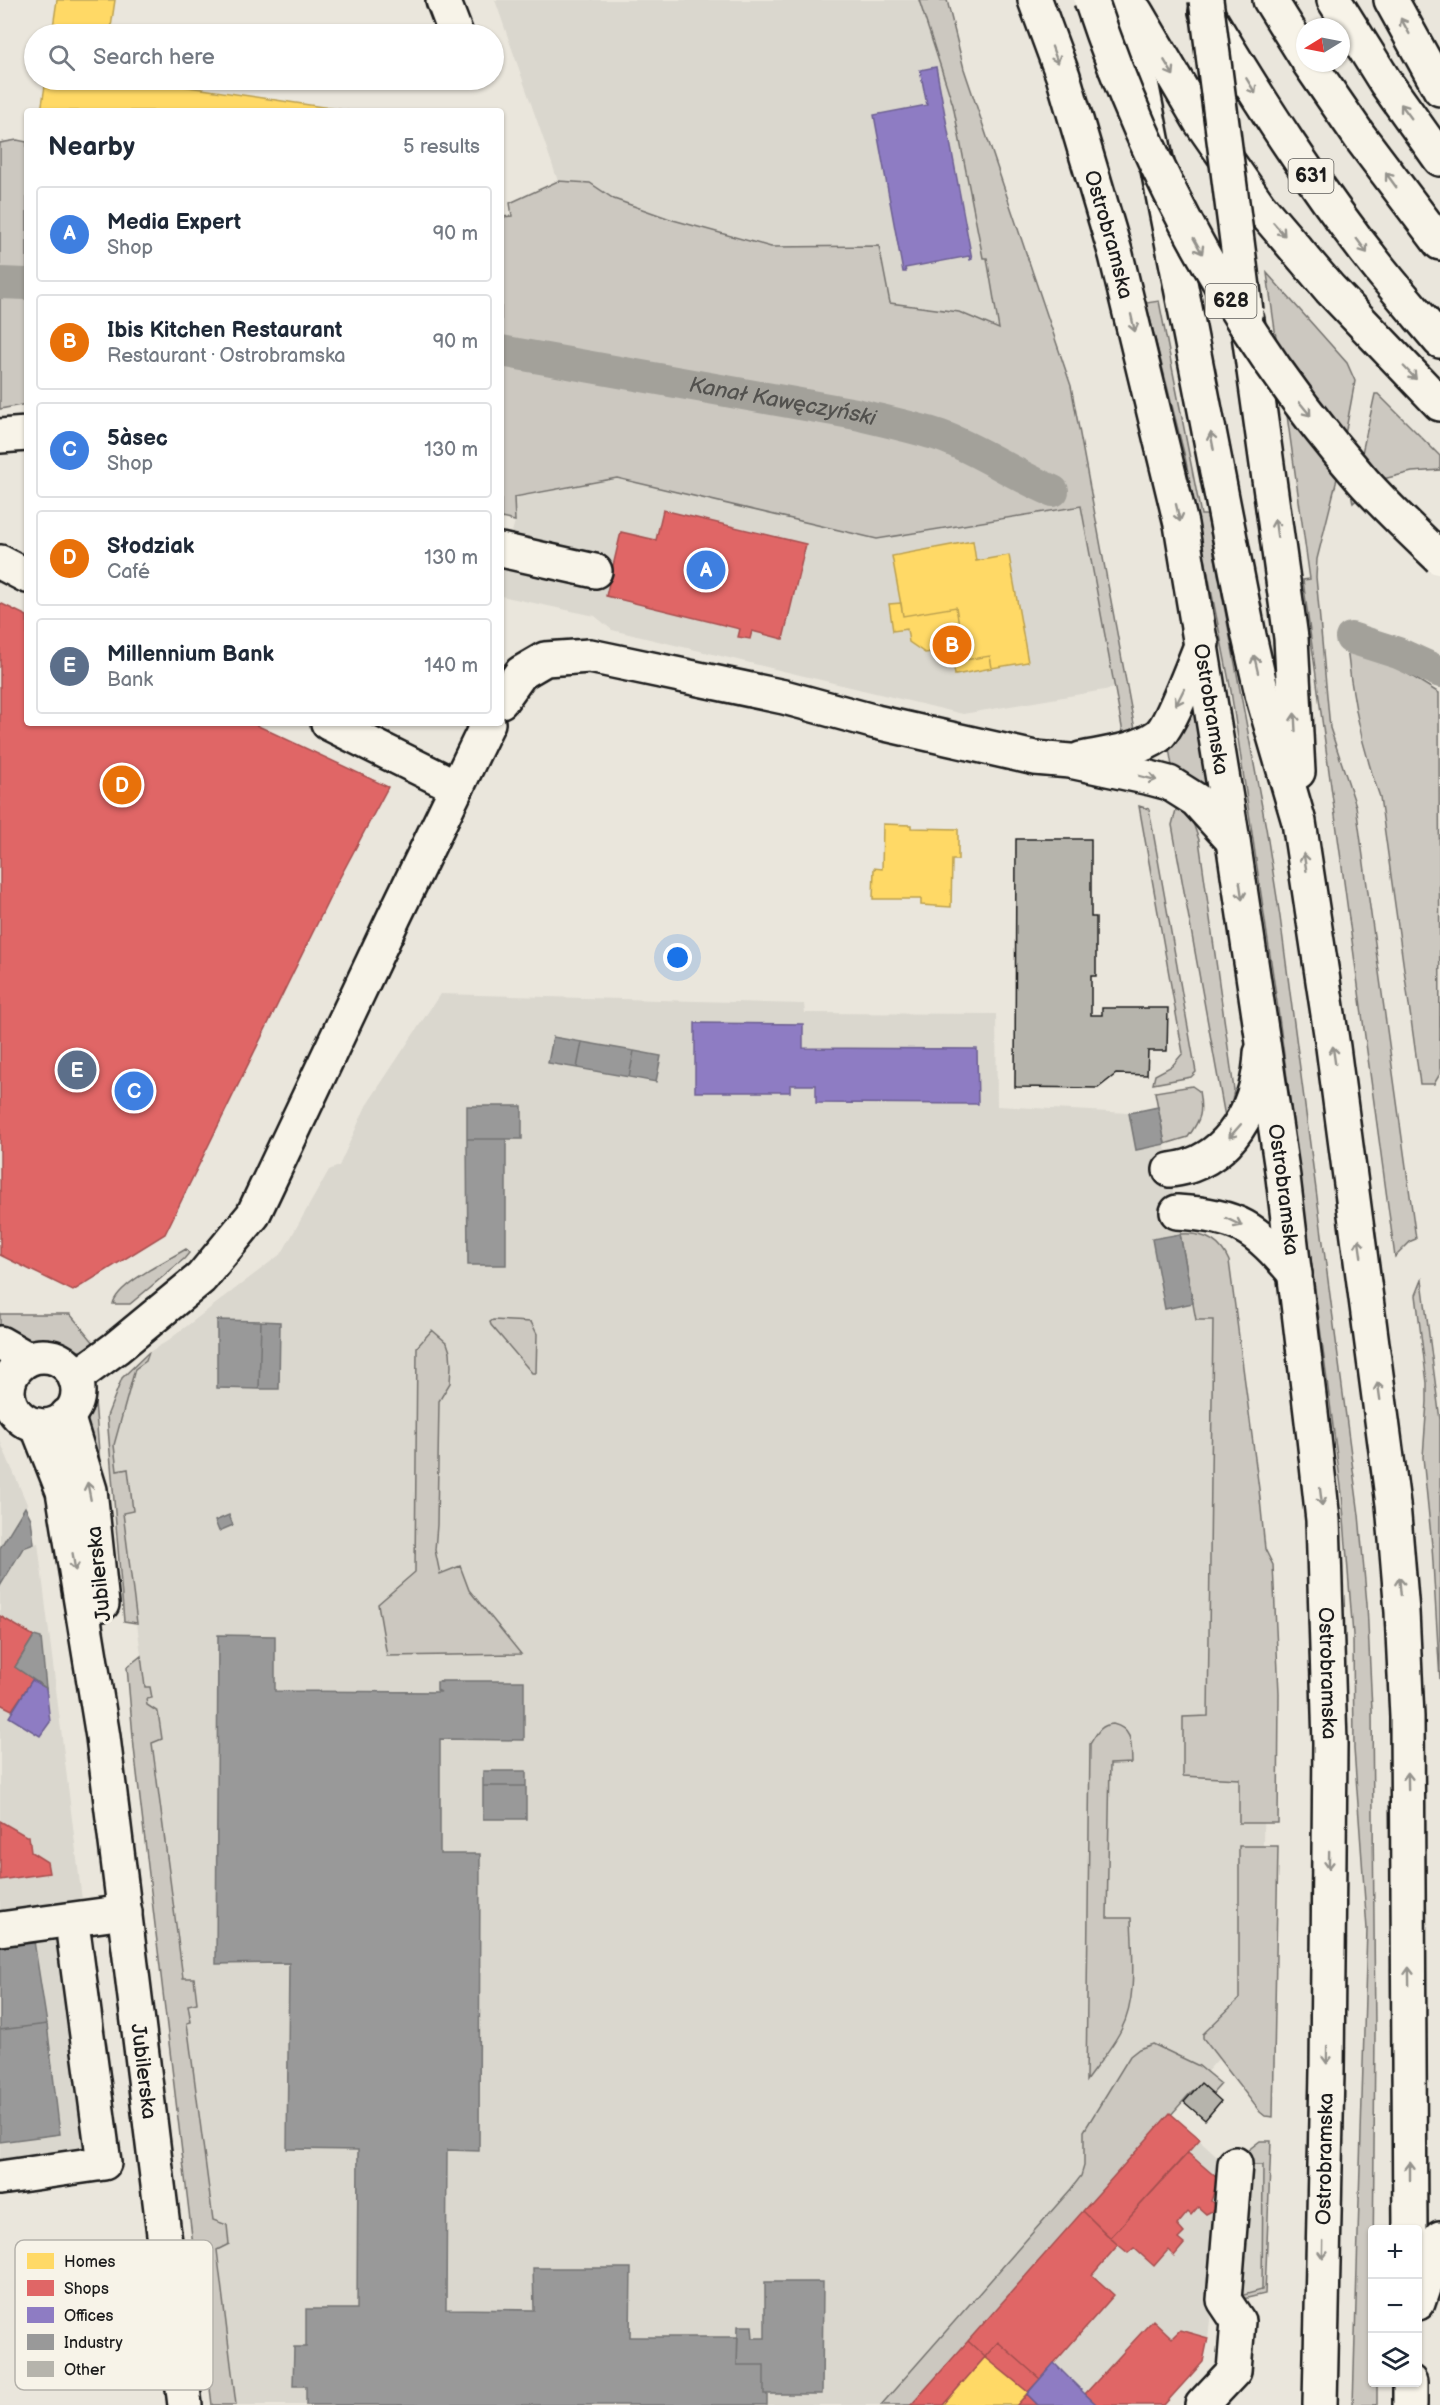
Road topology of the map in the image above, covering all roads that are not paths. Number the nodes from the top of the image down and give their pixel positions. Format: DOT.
graph roads {
  1 [pos="443,0"];
  2 [pos="1035,0"];
  3 [pos="1091,0"];
  4 [pos="1127,0"];
  5 [pos="1199,0"];
  6 [pos="1206,0"];
  7 [pos="1270,0"];
  8 [pos="1334,0"];
  9 [pos="1391,0"];
  10 [pos="452,24"];
  11 [pos="1296,42"];
  12 [pos="1315,72"];
  13 [pos="1440,89"];
  14 [pos="1440,159"];
  15 [pos="1440,243"];
  16 [pos="1440,341"];
  17 [pos="1440,404"];
  18 [pos="24,434"];
  19 [pos="0,436"];
  20 [pos="504,551"];
  21 [pos="1440,558"];
  22 [pos="0,562"];
  23 [pos="595,571"];
  24 [pos="24,574"];
  25 [pos="1202,643"];
  26 [pos="504,696"];
  27 [pos="334,726"];
  28 [pos="487,726"];
  29 [pos="1070,761"];
  30 [pos="457,787"];
  31 [pos="1299,822"];
  32 [pos="1233,841"];
  33 [pos="1261,1037"];
  34 [pos="1170,1170"];
  35 [pos="1177,1212"];
  36 [pos="1295,1274"];
  37 [pos="0,1343"];
  38 [pos="28,1359"];
  39 [pos="75,1378"];
  40 [pos="4,1386"];
  41 [pos="52,1420"];
  42 [pos="125,1912"];
  43 [pos="0,1929"];
  44 [pos="74,1938"];
  45 [pos="1235,2164"];
  46 [pos="0,2178"];
  47 [pos="1410,2225"];
  48 [pos="1440,2238"];
  49 [pos="165,2240"];
  50 [pos="1422,2291"];
  51 [pos="1410,2387"];
  52 [pos="183,2390"];
  53 [pos="185,2405"];
  54 [pos="1202,2405"];
  55 [pos="1320,2405"];
  56 [pos="1410,2405"];
  1 -- 10 [label="main road"];
  2 -- 25 [label="main road, Ostrobramska, one-way"];
  3 -- 21 [label="main road, 628, one-way, bridge"];
  4 -- 17 [label="main road, one-way"];
  31 -- 4 [label="main road, one-way, bridge"];
  5 -- 16 [label="main road, 631, one-way"];
  31 -- 6 [label="main road, one-way, bridge"];
  7 -- 11 [label="main road"];
  14 -- 8 [label="main road, one-way"];
  13 -- 9 [label="main road, one-way"];
  15 -- 12 [label="main road, one-way"];
  18 -- 19 [label="main road"];
  20 -- 23 [label="main road"];
  22 -- 24 [label="main road"];
  25 -- 29 [label="main road, one-way"];
  25 -- 32 [label="main road, Ostrobramska"];
  26 -- 29 [label="main road"];
  27 -- 30 [label="main road"];
  28 -- 30 [label="main road"];
  29 -- 32 [label="main road, one-way"];
  30 -- 39 [label="main road"];
  47 -- 31 [label="main road, one-way"];
  32 -- 33 [label="main road, Ostrobramska, one-way"];
  33 -- 34 [label="main road, one-way"];
  33 -- 36 [label="main road, Ostrobramska"];
  35 -- 36 [label="main road, one-way"];
  36 -- 55 [label="main road, Ostrobramska, one-way"];
  37 -- 38 [label="main road"];
  38 -- 39 [label="main road"];
  38 -- 40 [label="main road"];
  39 -- 41 [label="main road"];
  40 -- 41 [label="main road"];
  41 -- 42 [label="main road, Jubilerska"];
  42 -- 43 [label="main road"];
  42 -- 49 [label="main road, Jubilerska"];
  44 -- 46 [label="main road"];
  45 -- 54 [label="main road"];
  48 -- 50 [label="main road"];
  51 -- 56 [label="main road"];
  52 -- 53 [label="main road, Jubilerska"];
}
